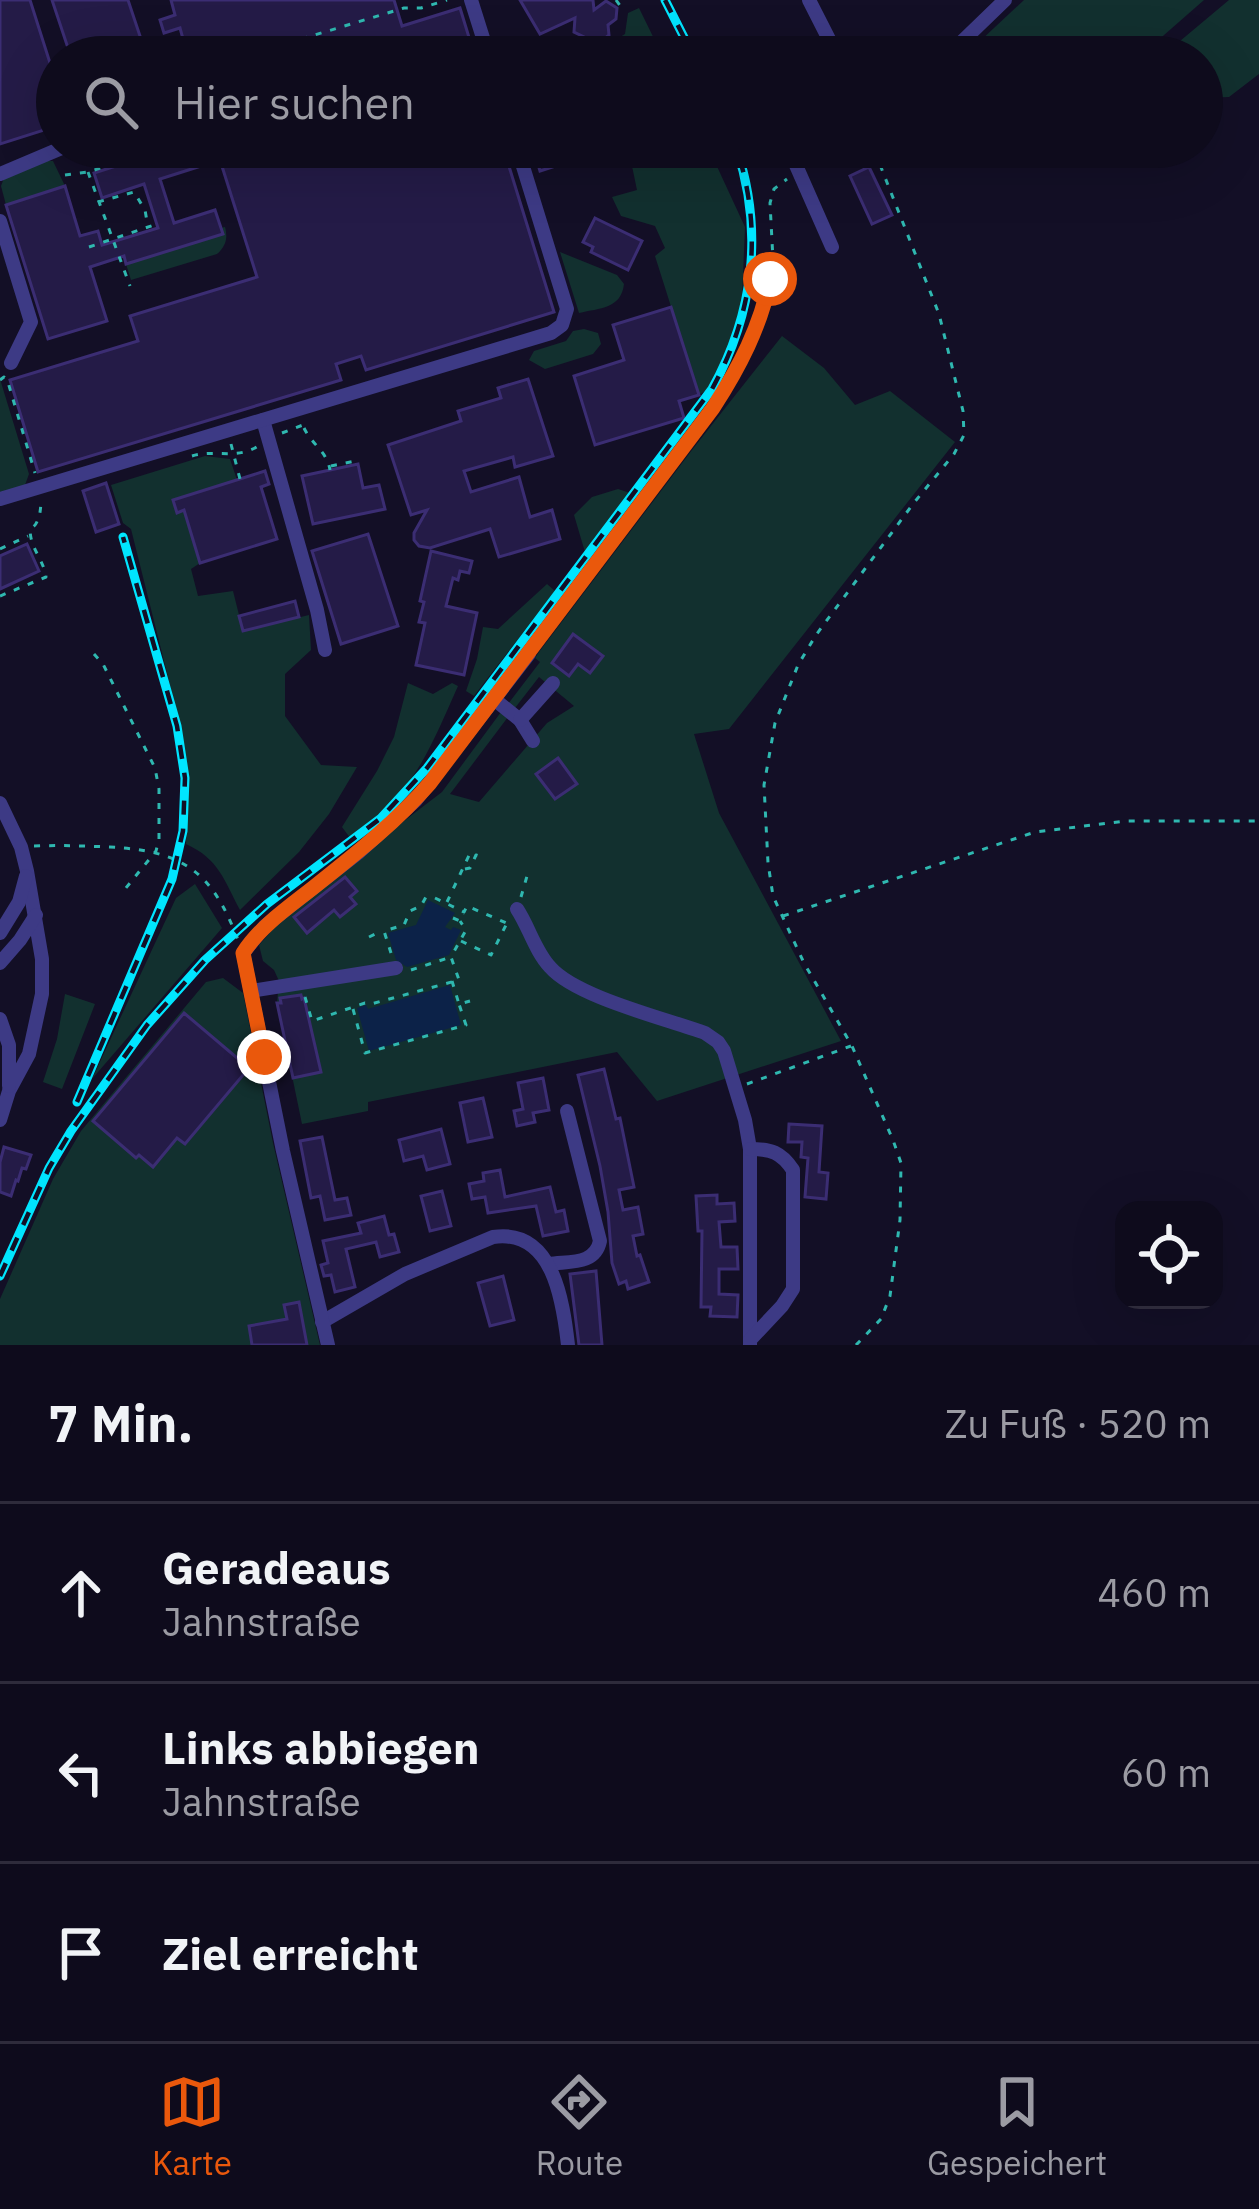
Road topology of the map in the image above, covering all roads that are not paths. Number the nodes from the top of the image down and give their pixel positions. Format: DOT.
graph roads {
  1 [pos="471,0"];
  2 [pos="809,0"];
  3 [pos="1005,0"];
  4 [pos="482,36"];
  5 [pos="827,36"];
  6 [pos="968,36"];
  7 [pos="36,159"];
  8 [pos="523,168"];
  9 [pos="796,168"];
  10 [pos="0,174"];
  11 [pos="0,221"];
  12 [pos="832,247"];
  13 [pos="11,363"];
  14 [pos="263,420"];
  15 [pos="0,499"];
  16 [pos="325,650"];
  17 [pos="529,654"];
  18 [pos="553,683"];
  19 [pos="494,699"];
  20 [pos="520,720"];
  21 [pos="533,741"];
  22 [pos="0,803"];
  23 [pos="27,871"];
  24 [pos="517,909"];
  25 [pos="36,915"];
  26 [pos="0,933"];
  27 [pos="0,963"];
  28 [pos="396,968"];
  29 [pos="250,991"];
  30 [pos="0,1019"];
  31 [pos="9,1091"];
  32 [pos="567,1111"];
  33 [pos="0,1120"];
  34 [pos="750,1149"];
  35 [pos="549,1264"];
  36 [pos="322,1322"];
  37 [pos="750,1342"];
  38 [pos="328,1345"];
  39 [pos="568,1345"];
  1 -- 4 [label="street"];
  2 -- 5 [label="street"];
  3 -- 6 [label="street"];
  7 -- 10 [label="street"];
  8 -- 14 [label="street"];
  9 -- 12 [label="street"];
  11 -- 13 [label="street"];
  14 -- 15 [label="street"];
  14 -- 16 [label="street"];
  17 -- 19 [label="street"];
  18 -- 20 [label="street"];
  19 -- 20 [label="street"];
  19 -- 29 [label="street"];
  20 -- 21 [label="street"];
  22 -- 23 [label="street"];
  23 -- 25 [label="street"];
  23 -- 26 [label="street"];
  24 -- 34 [label="street"];
  25 -- 27 [label="street"];
  25 -- 31 [label="street"];
  28 -- 29 [label="street"];
  29 -- 36 [label="street"];
  30 -- 31 [label="street"];
  31 -- 33 [label="street"];
  32 -- 35 [label="street"];
  34 -- 37 [label="street"];
  34 -- 37 [label="street"];
  35 -- 36 [label="street"];
  35 -- 39 [label="street"];
  36 -- 38 [label="street"];
}
